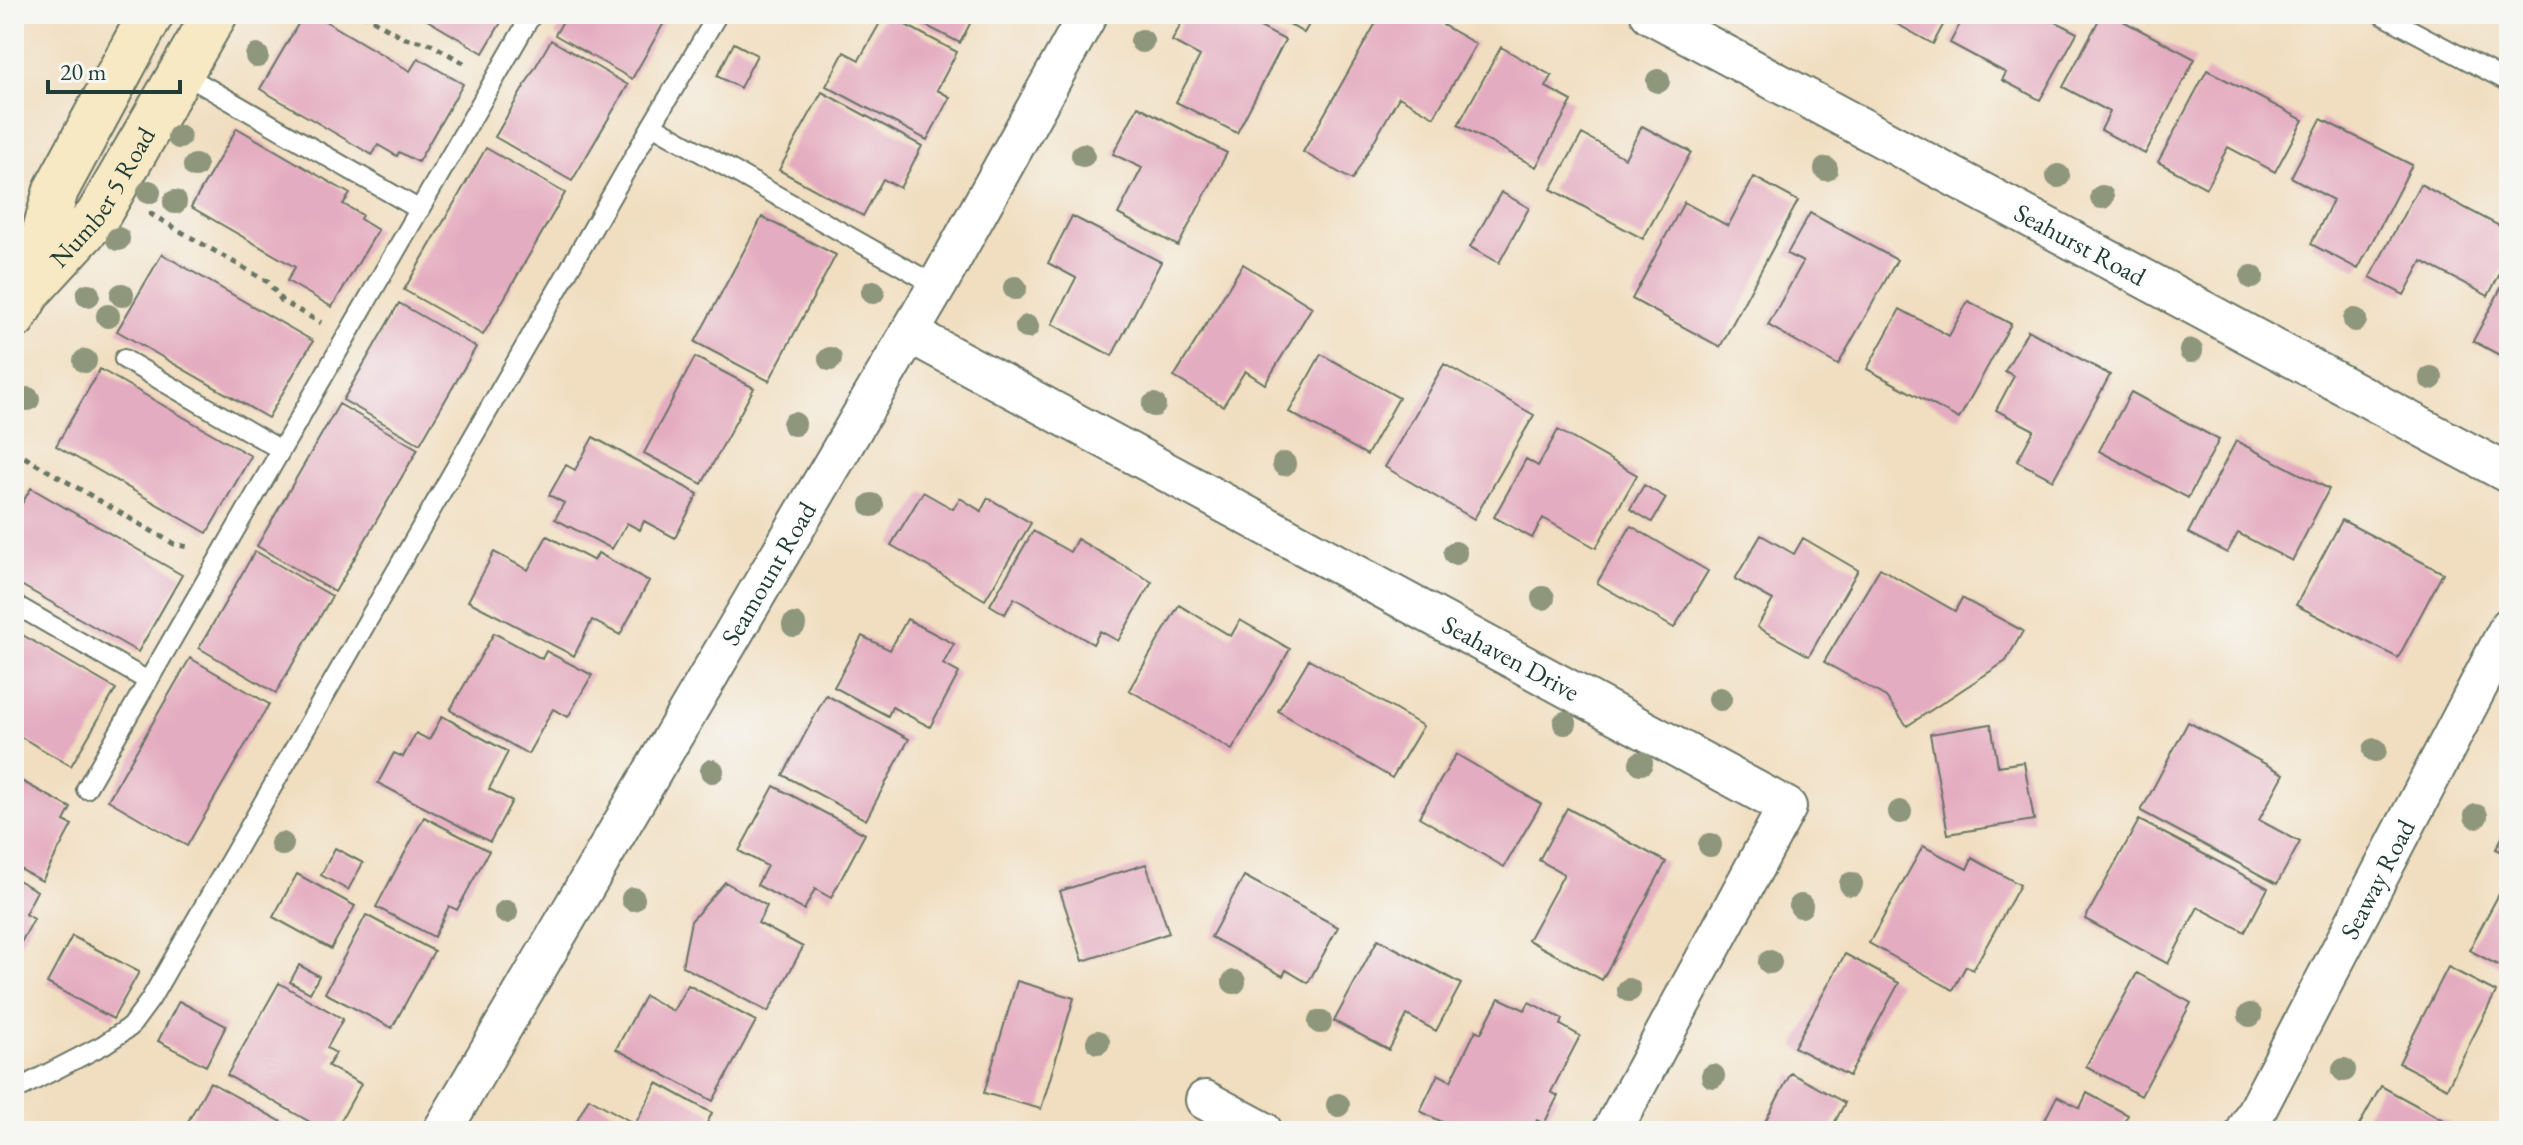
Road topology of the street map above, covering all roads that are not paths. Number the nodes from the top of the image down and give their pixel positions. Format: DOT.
graph roads {
  1 [pos="151,14"];
  2 [pos="215,14"];
  3 [pos="532,14"];
  4 [pos="718,14"];
  5 [pos="1088,14"];
  6 [pos="1650,14"];
  7 [pos="2381,14"];
  8 [pos="182,73"];
  9 [pos="2509,82"];
  10 [pos="652,125"];
  11 [pos="420,210"];
  12 [pos="937,286"];
  13 [pos="21,304"];
  14 [pos="909,333"];
  15 [pos="124,359"];
  16 [pos="281,450"];
  17 [pos="2509,474"];
  18 [pos="14,604"];
  19 [pos="2509,627"];
  20 [pos="148,681"];
  21 [pos="86,789"];
  22 [pos="14,1091"];
  23 [pos="1205,1100"];
  24 [pos="442,1131"];
  25 [pos="1263,1131"];
  26 [pos="1612,1131"];
  27 [pos="2246,1131"];
  1 -- 13 [label="main road, Number 5 Road"];
  2 -- 8 [label="main road, Number 5 Road"];
  3 -- 11 [label="lane"];
  4 -- 10 [label="lane"];
  5 -- 12 [label="street, Seamount Road"];
  6 -- 17 [label="street, Seahurst Road"];
  7 -- 9 [label="lane"];
  8 -- 11 [label="lane"];
  8 -- 13 [label="main road, Number 5 Road"];
  10 -- 12 [label="lane"];
  10 -- 22 [label="lane"];
  11 -- 16 [label="lane"];
  12 -- 14 [label="street, Seamount Road"];
  14 -- 24 [label="street, Seamount Road"];
  14 -- 26 [label="street, Seahaven Drive"];
  15 -- 16 [label="lane"];
  16 -- 20 [label="lane"];
  18 -- 20 [label="lane"];
  19 -- 27 [label="street, Seaway Road"];
  20 -- 21 [label="lane"];
  23 -- 25 [label="street"];
}
